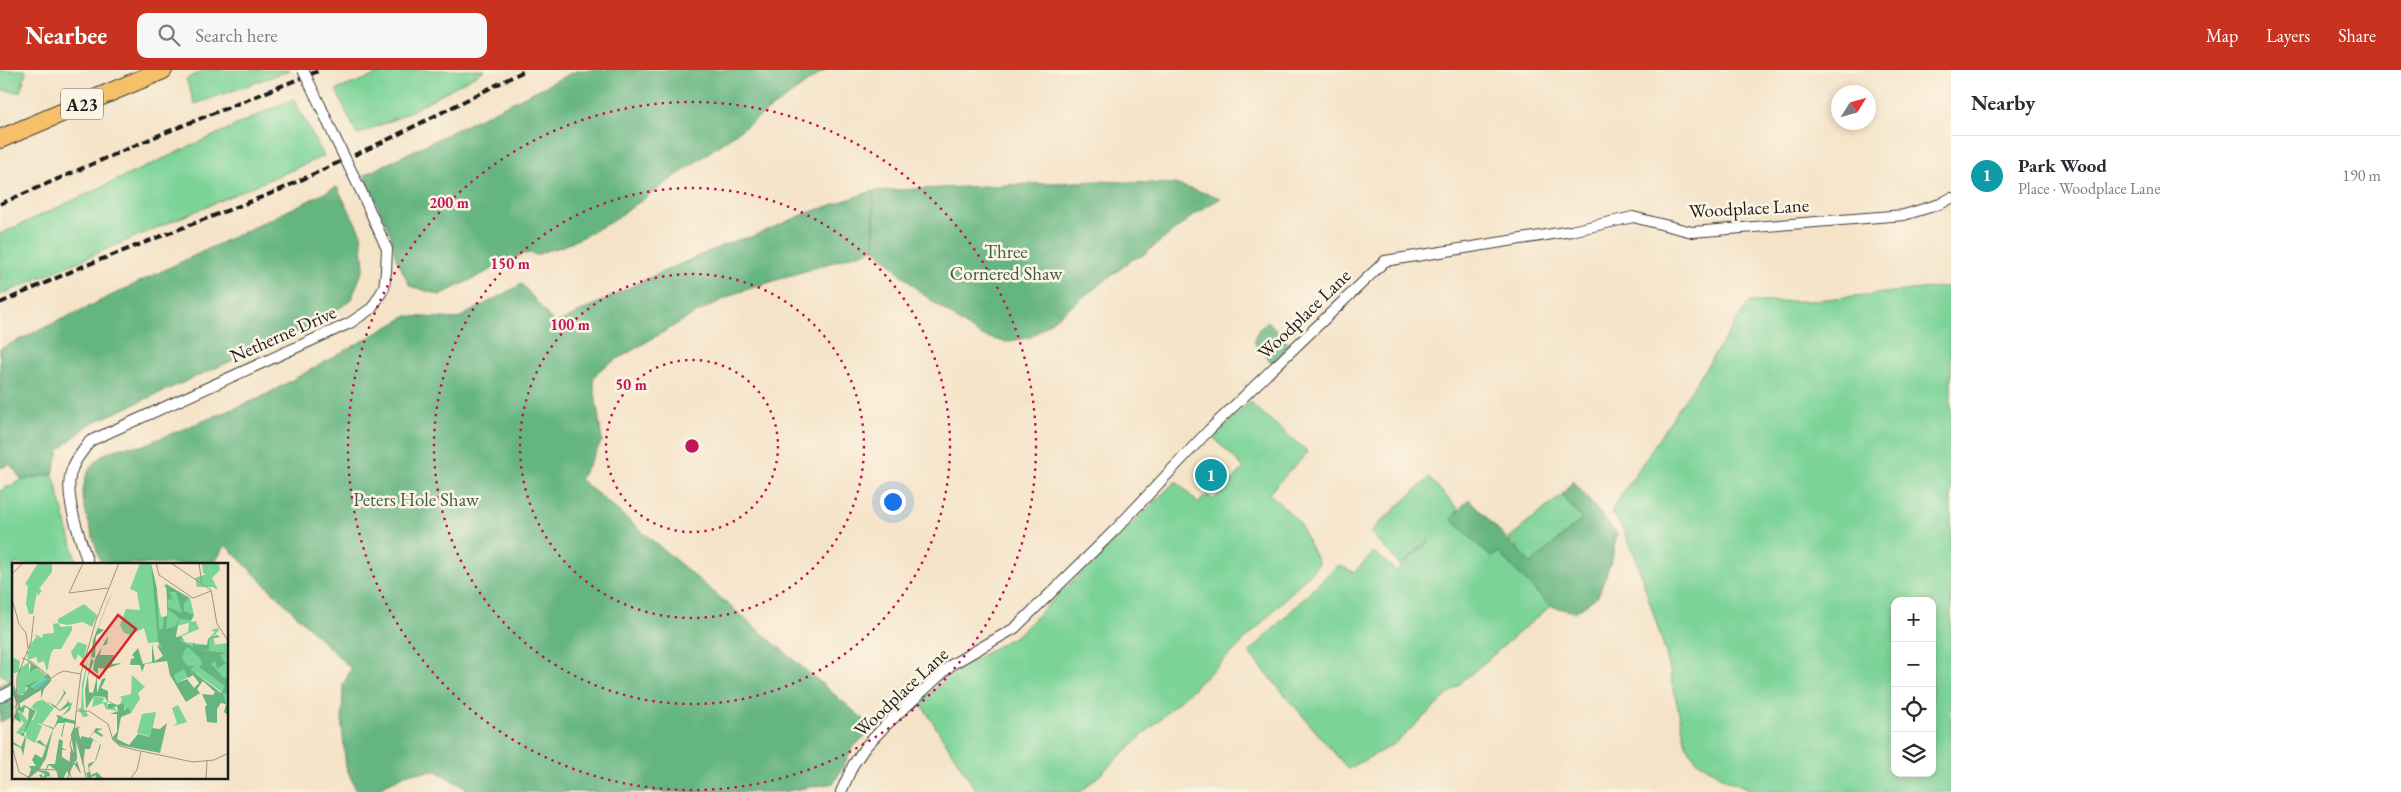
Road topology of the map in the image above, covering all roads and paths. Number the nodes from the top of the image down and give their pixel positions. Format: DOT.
graph roads {
  1 [pos="163,70"];
  2 [pos="304,70"];
  3 [pos="0,139"];
  4 [pos="1951,198"];
  5 [pos="88,563"];
  6 [pos="12,691"];
  7 [pos="0,698"];
  8 [pos="841,792"];
  1 -- 3 [label="highway, A23"];
  2 -- 5 [label="street, Netherne Drive, bridge"];
  4 -- 8 [label="street, Woodplace Lane"];
  6 -- 7 [label="street"];
}
